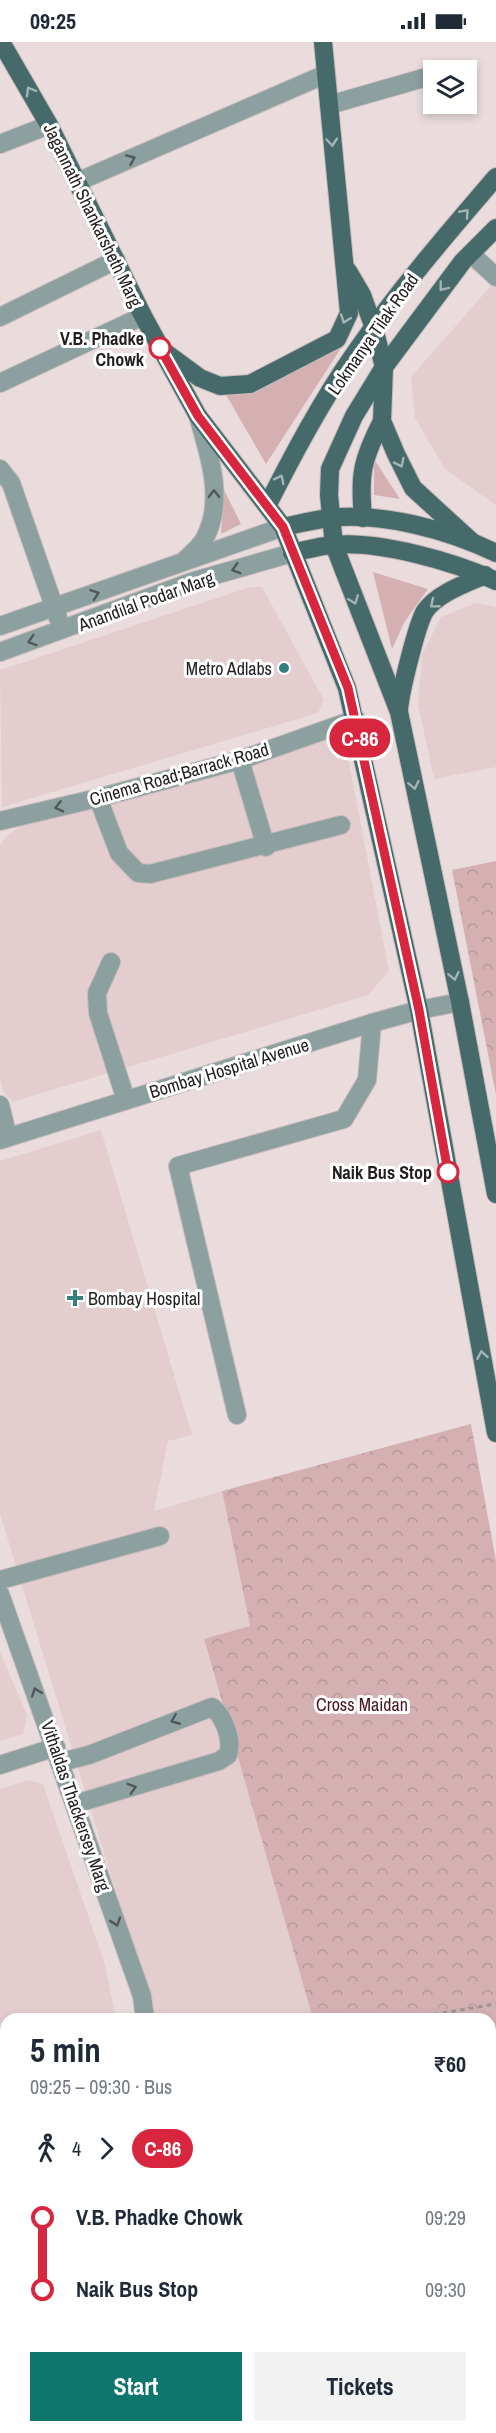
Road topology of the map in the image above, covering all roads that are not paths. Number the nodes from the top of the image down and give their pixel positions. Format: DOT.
graph roads {
  1 [pos="2,42"];
  2 [pos="323,42"];
  3 [pos="326,74"];
  4 [pos="423,78"];
  5 [pos="329,105"];
  6 [pos="49,125"];
  7 [pos="0,144"];
  8 [pos="496,177"];
  9 [pos="77,182"];
  10 [pos="496,228"];
  11 [pos="471,254"];
  12 [pos="116,260"];
  13 [pos="343,262"];
  14 [pos="496,277"];
  15 [pos="143,316"];
  16 [pos="0,317"];
  17 [pos="374,328"];
  18 [pos="160,348"];
  19 [pos="384,367"];
  20 [pos="0,383"];
  21 [pos="198,416"];
  22 [pos="382,421"];
  23 [pos="0,469"];
  24 [pos="268,504"];
  25 [pos="330,518"];
  26 [pos="363,518"];
  27 [pos="283,527"];
  28 [pos="471,541"];
  29 [pos="334,545"];
  30 [pos="292,553"];
  31 [pos="496,553"];
  32 [pos="182,564"];
  33 [pos="490,578"];
  34 [pos="54,608"];
  35 [pos="0,626"];
  36 [pos="63,631"];
  37 [pos="0,652"];
  38 [pos="399,712"];
  39 [pos="356,718"];
  40 [pos="240,760"];
  41 [pos="98,798"];
  42 [pos="0,821"];
  43 [pos="341,825"];
  44 [pos="266,847"];
  45 [pos="111,962"];
  46 [pos="460,1002"];
  47 [pos="419,1010"];
  48 [pos="372,1023"];
  49 [pos="126,1100"];
  50 [pos="0,1105"];
  51 [pos="4,1139"];
  52 [pos="495,1185"];
  53 [pos="237,1415"];
  54 [pos="496,1433"];
  55 [pos="160,1536"];
  56 [pos="0,1580"];
  57 [pos="0,1594"];
  58 [pos="59,1755"];
  59 [pos="0,1765"];
  60 [pos="75,1804"];
  61 [pos="144,2013"];
  6 -- 1 [label="main road, Jagannath Shankarsheth Marg, one-way"];
  2 -- 3 [label="main road"];
  3 -- 5 [label="main road"];
  9 -- 3 [label="street, one-way"];
  4 -- 5 [label="street"];
  5 -- 13 [label="main road, one-way"];
  6 -- 7 [label="street"];
  6 -- 9 [label="main road, Jagannath Shankarsheth Marg"];
  17 -- 8 [label="main road, Lokmanya Tilak Road, one-way"];
  9 -- 12 [label="main road, Jagannath Shankarsheth Marg"];
  10 -- 11 [label="main road, Lokmanya Tilak Road"];
  11 -- 14 [label="street"];
  11 -- 19 [label="main road, Lokmanya Tilak Road, one-way"];
  12 -- 15 [label="main road, Jagannath Shankarsheth Marg"];
  12 -- 16 [label="street"];
  13 -- 17 [label="main road"];
  13 -- 18 [label="main road, one-way"];
  15 -- 18 [label="main road, Jagannath Shankarsheth Marg"];
  15 -- 20 [label="street"];
  17 -- 19 [label="main road"];
  24 -- 17 [label="main road, Lokmanya Tilak Road, one-way"];
  18 -- 21 [label="main road, Jagannath Shankarsheth Marg"];
  19 -- 22 [label="main road"];
  19 -- 25 [label="main road, Lokmanya Tilak Road"];
  21 -- 24 [label="main road, Jagannath Shankarsheth Marg"];
  32 -- 21 [label="street, one-way"];
  22 -- 26 [label="main road"];
  22 -- 28 [label="main road, one-way"];
  23 -- 34 [label="street"];
  24 -- 27 [label="main road, Jagannath Shankarsheth Marg"];
  25 -- 26 [label="main road"];
  25 -- 27 [label="main road"];
  25 -- 29 [label="main road, Lokmanya Tilak Road"];
  26 -- 28 [label="main road"];
  27 -- 30 [label="main road, Jagannath Shankarsheth Marg"];
  27 -- 32 [label="street, Anandilal Podar Marg"];
  28 -- 31 [label="main road"];
  29 -- 30 [label="main road"];
  29 -- 33 [label="main road"];
  29 -- 38 [label="main road, Lokmanya Tilak Road, one-way"];
  30 -- 36 [label="street, Anandilal Podar Marg, one-way"];
  30 -- 39 [label="main road, Jagannath Shankarsheth Marg"];
  34 -- 32 [label="street, Anandilal Podar Marg, one-way"];
  33 -- 38 [label="main road, one-way"];
  34 -- 35 [label="street, Anandilal Podar Marg"];
  34 -- 36 [label="street"];
  36 -- 37 [label="street, Anandilal Podar Marg, one-way"];
  38 -- 46 [label="main road, one-way"];
  39 -- 40 [label="street, Cinema Road;Barrack Road"];
  39 -- 47 [label="main road, Jagannath Shankarsheth Marg"];
  40 -- 41 [label="street, Cinema Road;Barrack Road"];
  40 -- 44 [label="street"];
  41 -- 42 [label="street, Cinema Road;Barrack Road, one-way"];
  41 -- 44 [label="street"];
  43 -- 44 [label="street"];
  45 -- 49 [label="street"];
  46 -- 47 [label="street, Bombay Hospital Avenue"];
  46 -- 52 [label="main road"];
  47 -- 48 [label="street, Bombay Hospital Avenue"];
  54 -- 47 [label="main road, Jagannath Shankarsheth Marg, one-way"];
  48 -- 49 [label="street, Bombay Hospital Avenue"];
  48 -- 53 [label="street"];
  49 -- 51 [label="street, Bombay Hospital Avenue"];
  50 -- 51 [label="street"];
  55 -- 56 [label="street"];
  58 -- 57 [label="street, Vithaldas Thackersey Marg, one-way"];
  58 -- 59 [label="street"];
  58 -- 60 [label="street, Vithaldas Thackersey Marg"];
  60 -- 58 [label="street, one-way"];
  60 -- 61 [label="street, Vithaldas Thackersey Marg, one-way"];
}
